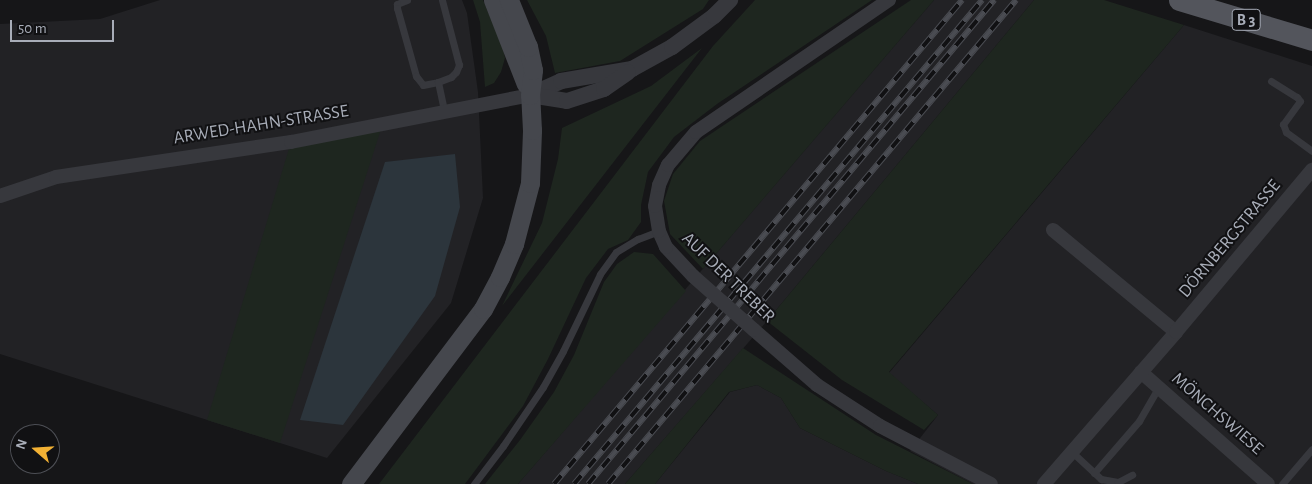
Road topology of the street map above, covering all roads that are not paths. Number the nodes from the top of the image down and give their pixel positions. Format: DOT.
graph roads {
  1 [pos="407,0"];
  2 [pos="442,0"];
  3 [pos="494,0"];
  4 [pos="509,0"];
  5 [pos="730,0"];
  6 [pos="889,0"];
  7 [pos="1179,0"];
  8 [pos="1312,40"];
  9 [pos="1272,81"];
  10 [pos="438,82"];
  11 [pos="530,95"];
  12 [pos="444,111"];
  13 [pos="1312,151"];
  14 [pos="1310,176"];
  15 [pos="3,192"];
  16 [pos="1053,230"];
  17 [pos="660,232"];
  18 [pos="1176,332"];
  19 [pos="1141,372"];
  20 [pos="1159,387"];
  21 [pos="1312,449"];
  22 [pos="1072,452"];
  23 [pos="1094,472"];
  24 [pos="1132,475"];
  25 [pos="1047,483"];
  26 [pos="351,484"];
  27 [pos="474,484"];
  28 [pos="990,484"];
  29 [pos="1268,484"];
  30 [pos="1282,484"];
  1 -- 10 [label="lane"];
  2 -- 10 [label="lane"];
  3 -- 11 [label="main road"];
  4 -- 11 [label="main road"];
  5 -- 11 [label="street"];
  6 -- 17 [label="street, AUF DER TREBER"];
  7 -- 8 [label="main road, B 3"];
  9 -- 13 [label="lane"];
  10 -- 12 [label="lane"];
  11 -- 12 [label="street, ARWED-HAHN-STRASSE"];
  11 -- 26 [label="main road"];
  12 -- 15 [label="street, ARWED-HAHN-STRASSE"];
  14 -- 18 [label="street, DÖRNBERGSTRASSE"];
  16 -- 18 [label="street"];
  17 -- 27 [label="lane"];
  17 -- 28 [label="street, AUF DER TREBER, bridge"];
  18 -- 19 [label="street, DÖRNBERGSTRASSE"];
  19 -- 20 [label="street, MÖNCHSWIESE"];
  19 -- 22 [label="street, DÖRNBERGSTRASSE"];
  20 -- 23 [label="lane"];
  20 -- 29 [label="street, MÖNCHSWIESE"];
  21 -- 30 [label="lane"];
  22 -- 23 [label="lane"];
  22 -- 25 [label="street, DÖRNBERGSTRASSE"];
  23 -- 24 [label="lane"];
}
